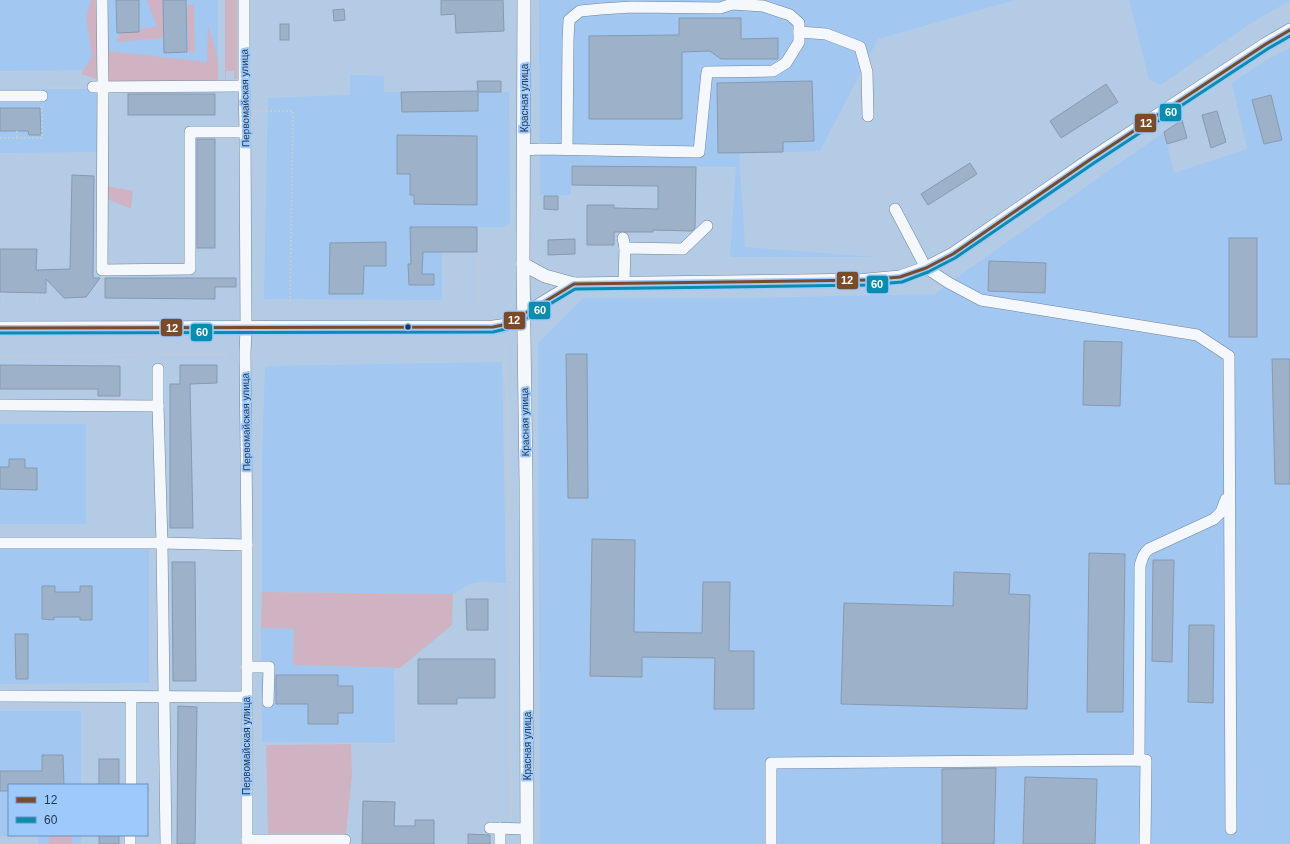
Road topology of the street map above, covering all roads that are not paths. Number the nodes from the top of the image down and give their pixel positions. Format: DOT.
graph roads {
  1 [pos="102,0"];
  2 [pos="244,0"];
  3 [pos="524,0"];
  4 [pos="1290,30"];
  5 [pos="799,32"];
  6 [pos="244,86"];
  7 [pos="98,87"];
  8 [pos="0,96"];
  9 [pos="42,96"];
  10 [pos="868,116"];
  11 [pos="246,132"];
  12 [pos="567,149"];
  13 [pos="524,150"];
  14 [pos="895,209"];
  15 [pos="707,226"];
  16 [pos="523,264"];
  17 [pos="926,268"];
  18 [pos="624,283"];
  19 [pos="574,284"];
  20 [pos="524,314"];
  21 [pos="0,328"];
  22 [pos="246,328"];
  23 [pos="158,370"];
  24 [pos="0,405"];
  25 [pos="158,406"];
  26 [pos="1229,493"];
  27 [pos="0,543"];
  28 [pos="162,543"];
  29 [pos="247,545"];
  30 [pos="247,667"];
  31 [pos="0,696"];
  32 [pos="131,697"];
  33 [pos="164,697"];
  34 [pos="246,697"];
  35 [pos="268,702"];
  36 [pos="1139,760"];
  37 [pos="130,784"];
  38 [pos="527,828"];
  39 [pos="1231,829"];
  40 [pos="345,840"];
  41 [pos="247,842"];
  42 [pos="166,844"];
  43 [pos="500,844"];
  44 [pos="527,844"];
  45 [pos="771,844"];
  46 [pos="1145,844"];
  1 -- 7 [label="street"];
  2 -- 6 [label="street, Первомайская улица"];
  3 -- 13 [label="main road, Красная улица"];
  4 -- 17 [label="main road"];
  5 -- 10 [label="street"];
  5 -- 12 [label="street"];
  5 -- 12 [label="street"];
  6 -- 7 [label="street"];
  6 -- 11 [label="street, Первомайская улица"];
  7 -- 11 [label="street"];
  8 -- 9 [label="street"];
  11 -- 22 [label="street, Первомайская улица"];
  12 -- 13 [label="street"];
  13 -- 16 [label="main road, Красная улица"];
  14 -- 17 [label="street"];
  15 -- 18 [label="street"];
  16 -- 19 [label="main road"];
  16 -- 20 [label="main road, Красная улица"];
  17 -- 18 [label="main road"];
  17 -- 26 [label="street"];
  18 -- 19 [label="main road"];
  19 -- 20 [label="main road"];
  20 -- 22 [label="main road"];
  20 -- 38 [label="main road, Красная улица"];
  21 -- 22 [label="main road"];
  22 -- 29 [label="street, Первомайская улица"];
  23 -- 25 [label="street"];
  24 -- 25 [label="street"];
  25 -- 28 [label="street"];
  26 -- 36 [label="street"];
  26 -- 39 [label="street"];
  27 -- 28 [label="street"];
  28 -- 29 [label="street"];
  28 -- 33 [label="street"];
  29 -- 30 [label="street, Первомайская улица"];
  30 -- 34 [label="street, Первомайская улица"];
  30 -- 35 [label="street"];
  31 -- 32 [label="street"];
  32 -- 33 [label="street"];
  32 -- 37 [label="street"];
  33 -- 34 [label="street"];
  33 -- 42 [label="street"];
  34 -- 41 [label="street, Первомайская улица"];
  36 -- 45 [label="street"];
  36 -- 46 [label="street"];
  38 -- 43 [label="street"];
  38 -- 44 [label="main road, Красная улица"];
  40 -- 41 [label="street"];
}
